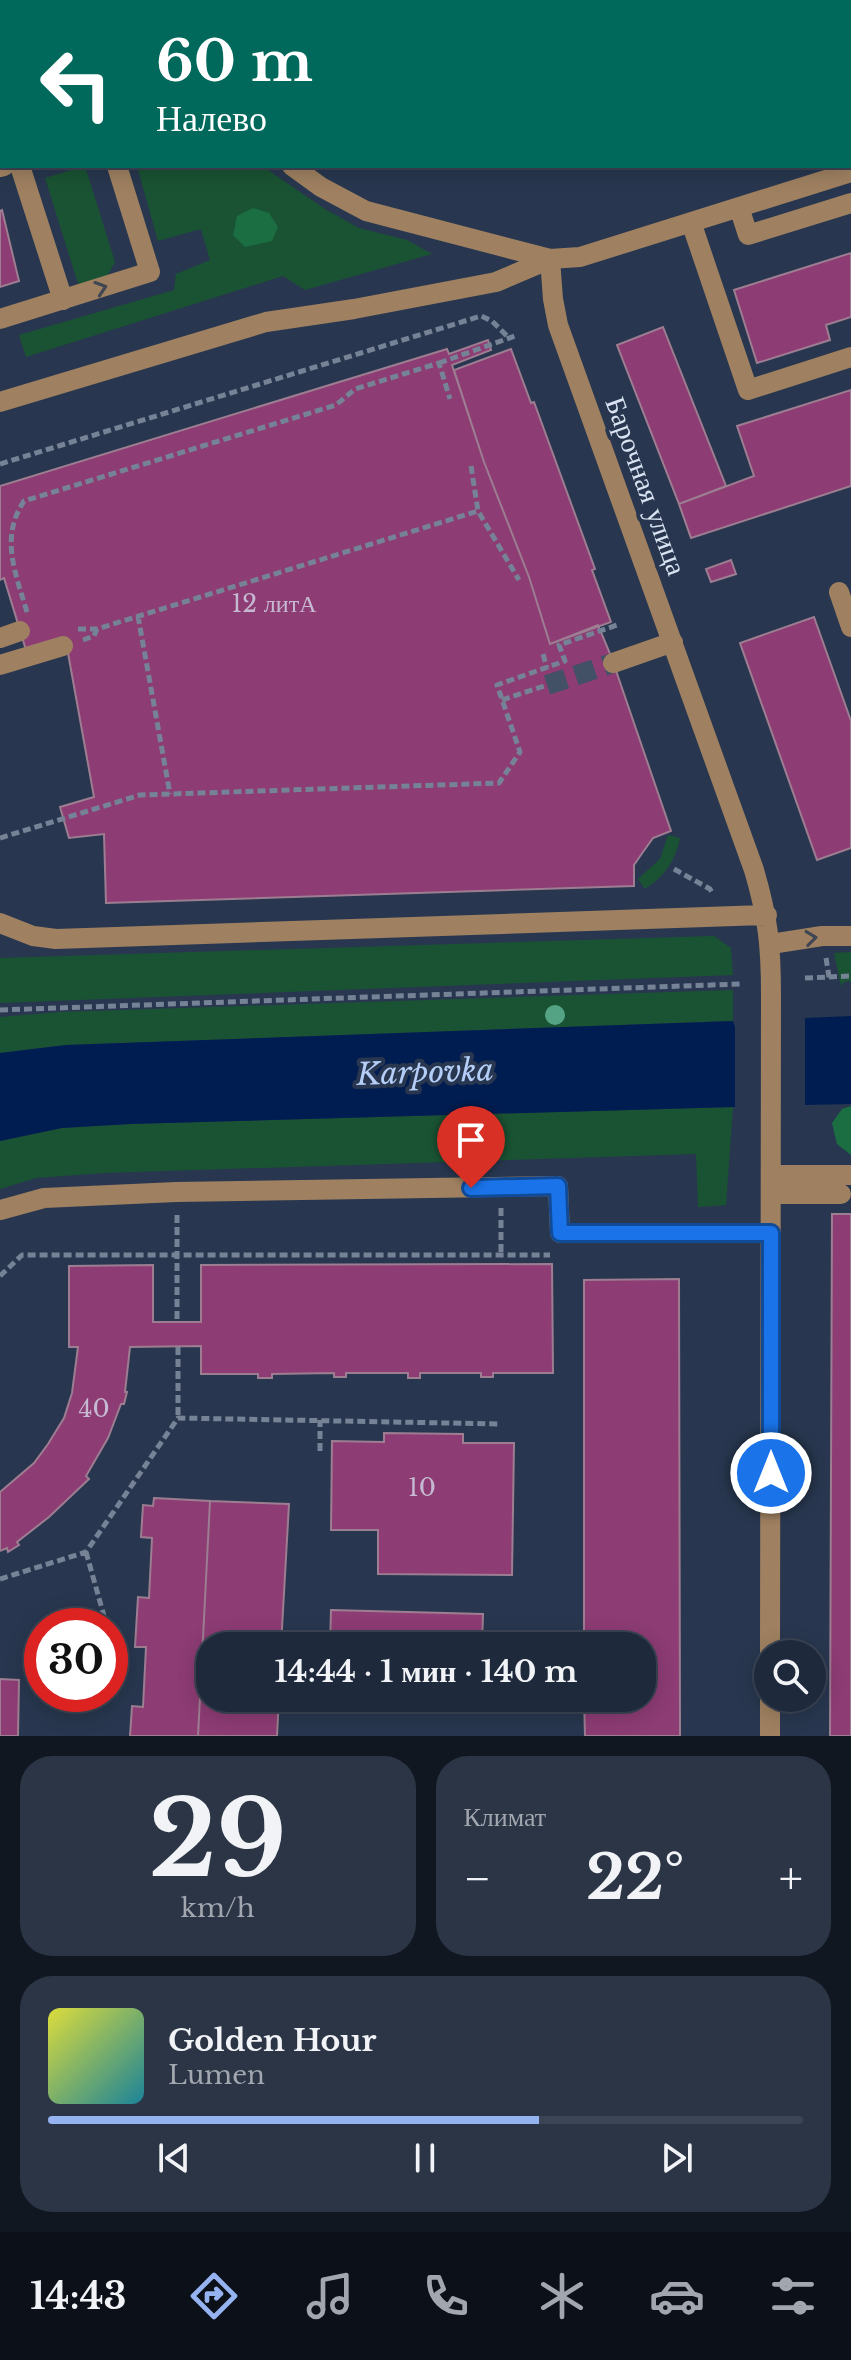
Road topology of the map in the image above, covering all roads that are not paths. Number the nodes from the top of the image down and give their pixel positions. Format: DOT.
graph roads {
  1 [pos="21,168"];
  2 [pos="118,168"];
  3 [pos="295,168"];
  4 [pos="851,172"];
  5 [pos="851,203"];
  6 [pos="739,207"];
  7 [pos="691,222"];
  8 [pos="550,259"];
  9 [pos="63,300"];
  10 [pos="0,319"];
  11 [pos="851,357"];
  12 [pos="0,402"];
  13 [pos="839,592"];
  14 [pos="25,627"];
  15 [pos="851,627"];
  16 [pos="68,637"];
  17 [pos="0,638"];
  18 [pos="673,642"];
  19 [pos="613,663"];
  20 [pos="0,665"];
  21 [pos="767,915"];
  22 [pos="0,923"];
  23 [pos="851,936"];
  24 [pos="771,944"];
  25 [pos="771,1184"];
  26 [pos="846,1184"];
  27 [pos="0,1210"];
  28 [pos="771,1233"];
  29 [pos="770,1640"];
  30 [pos="770,1712"];
  31 [pos="770,1736"];
  1 -- 9 [label="street"];
  9 -- 2 [label="street, one-way"];
  3 -- 8 [label="street"];
  4 -- 6 [label="street"];
  5 -- 6 [label="street"];
  6 -- 7 [label="street"];
  7 -- 8 [label="street"];
  7 -- 11 [label="street"];
  8 -- 12 [label="street"];
  8 -- 18 [label="street, Барочная улица"];
  9 -- 10 [label="street"];
  13 -- 15 [label="street"];
  14 -- 17 [label="street"];
  16 -- 20 [label="street"];
  18 -- 19 [label="street"];
  18 -- 21 [label="street, Барочная улица"];
  21 -- 22 [label="street"];
  21 -- 24 [label="street, Барочная улица"];
  24 -- 23 [label="street, one-way"];
  24 -- 25 [label="street, Барочная улица"];
  25 -- 26 [label="street"];
  25 -- 28 [label="street"];
  27 -- 28 [label="street"];
  28 -- 29 [label="street"];
  30 -- 31 [label="street"];
}
